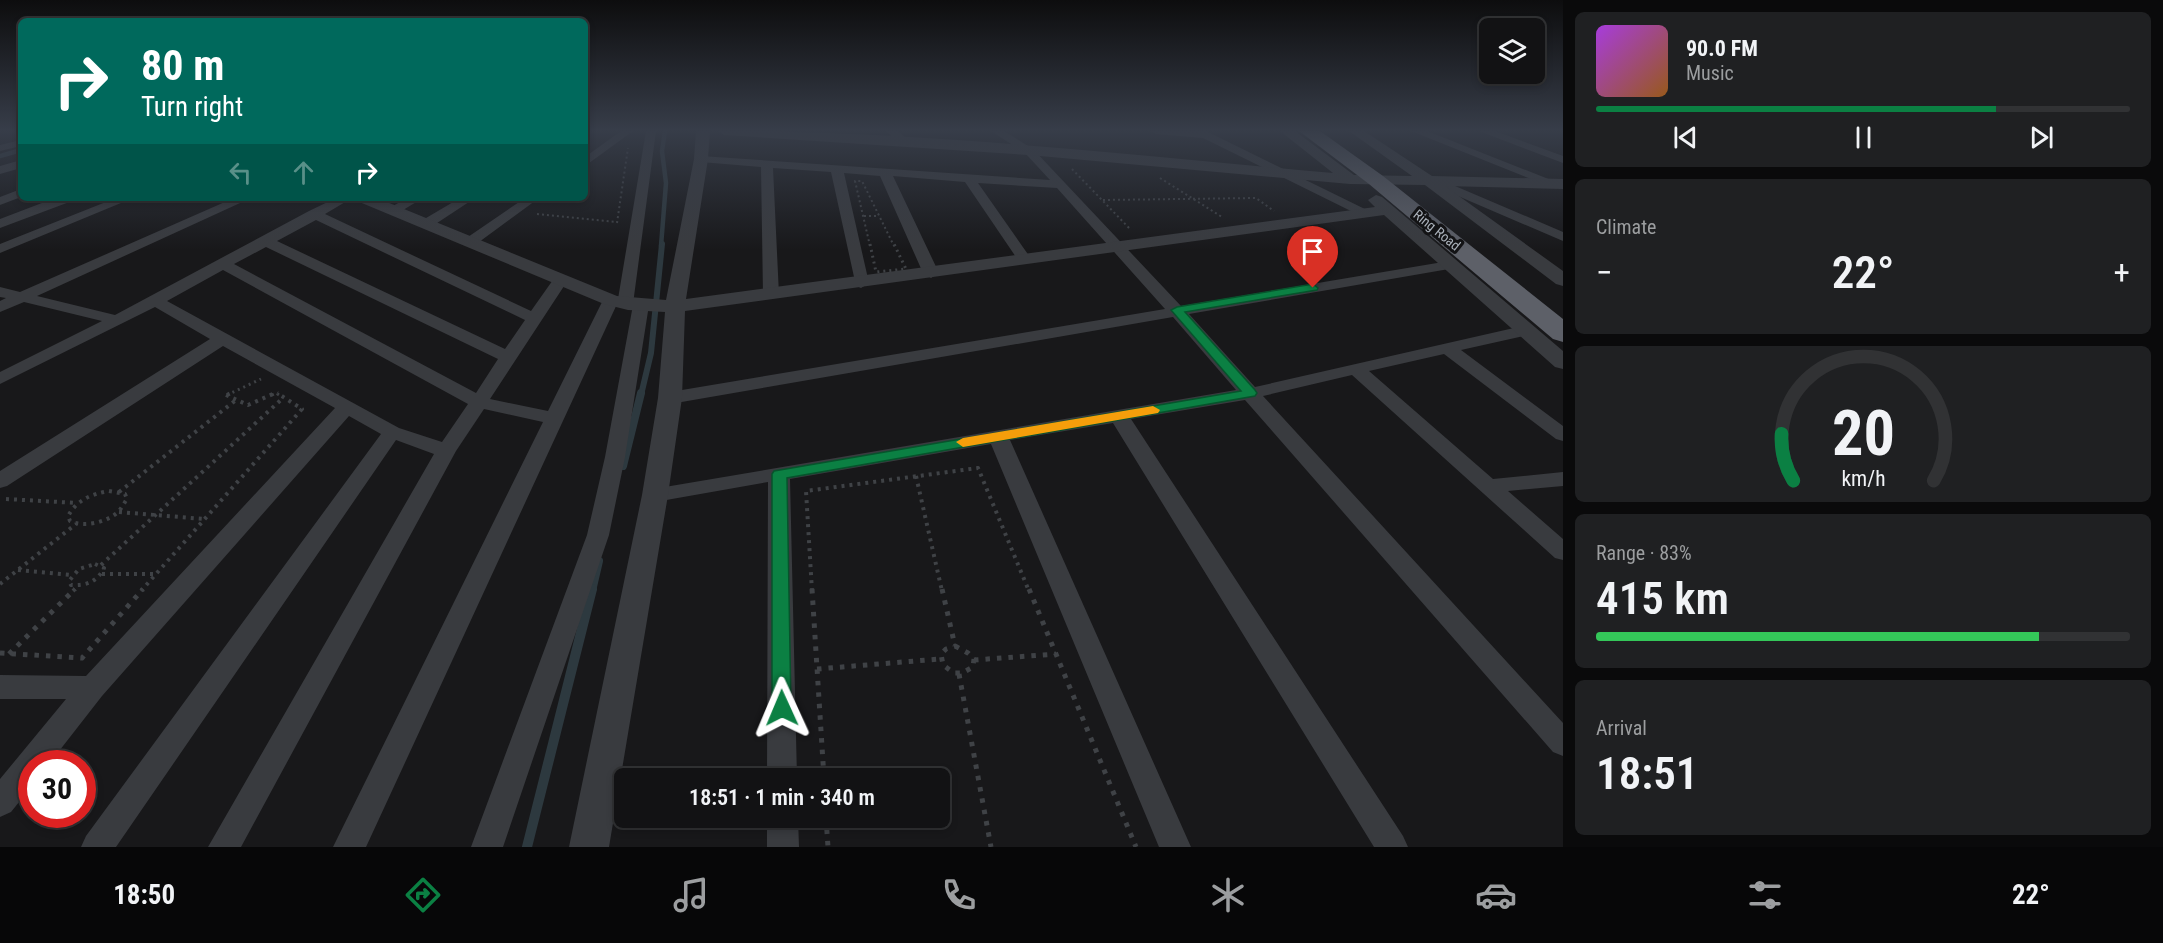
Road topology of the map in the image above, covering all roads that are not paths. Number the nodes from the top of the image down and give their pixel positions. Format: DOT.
graph roads {
  1 [pos="837,170"];
  2 [pos="649,171"];
  3 [pos="696,171"];
  4 [pos="766,171"];
  5 [pos="845,171"];
  6 [pos="1047,171"];
  7 [pos="1258,171"];
  8 [pos="1282,171"];
  9 [pos="1339,171"];
  10 [pos="1363,171"];
  11 [pos="1406,171"];
  12 [pos="1410,171"];
  13 [pos="1518,171"];
  14 [pos="885,173"];
  15 [pos="1287,173"];
  16 [pos="969,179"];
  17 [pos="1350,179"];
  18 [pos="1376,180"];
  19 [pos="1424,181"];
  20 [pos="1061,185"];
  21 [pos="1560,187"];
  22 [pos="18,194"];
  23 [pos="0,201"];
  24 [pos="60,201"];
  25 [pos="120,201"];
  26 [pos="237,201"];
  27 [pos="340,201"];
  28 [pos="370,201"];
  29 [pos="411,201"];
  30 [pos="465,201"];
  31 [pos="529,201"];
  32 [pos="393,210"];
  33 [pos="1388,210"];
  34 [pos="1366,213"];
  35 [pos="314,214"];
  36 [pos="0,218"];
  37 [pos="15,218"];
  38 [pos="0,224"];
  39 [pos="426,224"];
  40 [pos="1563,237"];
  41 [pos="265,240"];
  42 [pos="470,242"];
  43 [pos="1119,247"];
  44 [pos="0,249"];
  45 [pos="1025,260"];
  46 [pos="222,264"];
  47 [pos="1449,265"];
  48 [pos="931,273"];
  49 [pos="560,280"];
  50 [pos="1563,280"];
  51 [pos="861,283"];
  52 [pos="0,292"];
  53 [pos="771,296"];
  54 [pos="21,298"];
  55 [pos="154,300"];
  56 [pos="644,304"];
  57 [pos="1563,304"];
  58 [pos="0,307"];
  59 [pos="1177,310"];
  60 [pos="535,319"];
  61 [pos="117,320"];
  62 [pos="1527,330"];
  63 [pos="1563,333"];
  64 [pos="222,338"];
  65 [pos="1447,348"];
  66 [pos="509,358"];
  67 [pos="1563,362"];
  68 [pos="1355,368"];
  69 [pos="0,379"];
  70 [pos="1251,393"];
  71 [pos="670,398"];
  72 [pos="479,402"];
  73 [pos="347,406"];
  74 [pos="1119,416"];
  75 [pos="556,418"];
  76 [pos="392,432"];
  77 [pos="1563,435"];
  78 [pos="998,436"];
  79 [pos="446,451"];
  80 [pos="779,474"];
  81 [pos="1563,478"];
  82 [pos="0,481"];
  83 [pos="1489,486"];
  84 [pos="655,495"];
  85 [pos="1563,552"];
  86 [pos="0,687"];
  87 [pos="92,688"];
  88 [pos="1563,743"];
  89 [pos="782,768"];
  90 [pos="0,802"];
  91 [pos="783,828"];
  92 [pos="97,847"];
  93 [pos="224,847"];
  94 [pos="350,847"];
  95 [pos="487,847"];
  96 [pos="589,847"];
  97 [pos="783,847"];
  98 [pos="1174,847"];
  99 [pos="1392,847"];
  1 -- 51 [label="street"];
  2 -- 56 [label="street"];
  3 -- 56 [label="street"];
  4 -- 53 [label="street"];
  5 -- 14 [label="street"];
  6 -- 20 [label="street"];
  7 -- 15 [label="street"];
  8 -- 15 [label="street"];
  9 -- 17 [label="street"];
  10 -- 18 [label="highway, Ring Road"];
  11 -- 19 [label="highway, Ring Road"];
  12 -- 19 [label="street"];
  13 -- 21 [label="street"];
  14 -- 16 [label="street"];
  14 -- 48 [label="street"];
  15 -- 17 [label="street"];
  15 -- 34 [label="street"];
  16 -- 20 [label="street"];
  16 -- 45 [label="street"];
  17 -- 18 [label="street"];
  17 -- 33 [label="street"];
  18 -- 19 [label="street"];
  18 -- 63 [label="highway, Ring Road"];
  19 -- 21 [label="street"];
  19 -- 40 [label="street"];
  19 -- 50 [label="street"];
  19 -- 57 [label="highway, Ring Road"];
  20 -- 43 [label="street"];
  22 -- 23 [label="street"];
  24 -- 37 [label="street"];
  25 -- 44 [label="street"];
  26 -- 54 [label="street"];
  27 -- 35 [label="street"];
  28 -- 32 [label="street"];
  29 -- 32 [label="street"];
  30 -- 39 [label="street"];
  31 -- 42 [label="street"];
  32 -- 39 [label="street"];
  33 -- 34 [label="street"];
  33 -- 47 [label="street"];
  34 -- 43 [label="street"];
  35 -- 41 [label="street"];
  35 -- 60 [label="street"];
  36 -- 37 [label="street"];
  37 -- 38 [label="street"];
  39 -- 42 [label="street"];
  41 -- 46 [label="street"];
  41 -- 66 [label="street"];
  42 -- 49 [label="street"];
  43 -- 45 [label="street"];
  43 -- 59 [label="street"];
  45 -- 48 [label="street"];
  46 -- 55 [label="street"];
  46 -- 72 [label="street"];
  47 -- 59 [label="street"];
  47 -- 62 [label="street"];
  48 -- 51 [label="street"];
  49 -- 56 [label="street"];
  49 -- 60 [label="street"];
  51 -- 53 [label="street"];
  52 -- 54 [label="street"];
  53 -- 56 [label="street"];
  54 -- 58 [label="street"];
  54 -- 61 [label="street"];
  55 -- 61 [label="street"];
  55 -- 64 [label="street"];
  56 -- 71 [label="street"];
  56 -- 75 [label="street"];
  56 -- 95 [label="street"];
  59 -- 70 [label="street"];
  59 -- 71 [label="street"];
  60 -- 66 [label="street"];
  61 -- 69 [label="street"];
  62 -- 65 [label="street"];
  62 -- 67 [label="street"];
  64 -- 73 [label="street"];
  64 -- 82 [label="street"];
  65 -- 68 [label="street"];
  65 -- 77 [label="street"];
  66 -- 72 [label="street"];
  68 -- 70 [label="street"];
  68 -- 83 [label="street"];
  70 -- 74 [label="street"];
  70 -- 88 [label="street"];
  71 -- 84 [label="street"];
  72 -- 75 [label="street"];
  72 -- 79 [label="street"];
  73 -- 76 [label="street"];
  73 -- 87 [label="street"];
  74 -- 78 [label="street"];
  74 -- 99 [label="street"];
  75 -- 94 [label="street"];
  76 -- 79 [label="street"];
  76 -- 92 [label="street"];
  78 -- 80 [label="street"];
  78 -- 98 [label="street"];
  79 -- 93 [label="street"];
  80 -- 84 [label="street"];
  80 -- 89 [label="street"];
  81 -- 83 [label="street"];
  83 -- 85 [label="street"];
  84 -- 96 [label="street"];
  86 -- 87 [label="street"];
  87 -- 90 [label="street"];
  91 -- 97 [label="street"];
}
